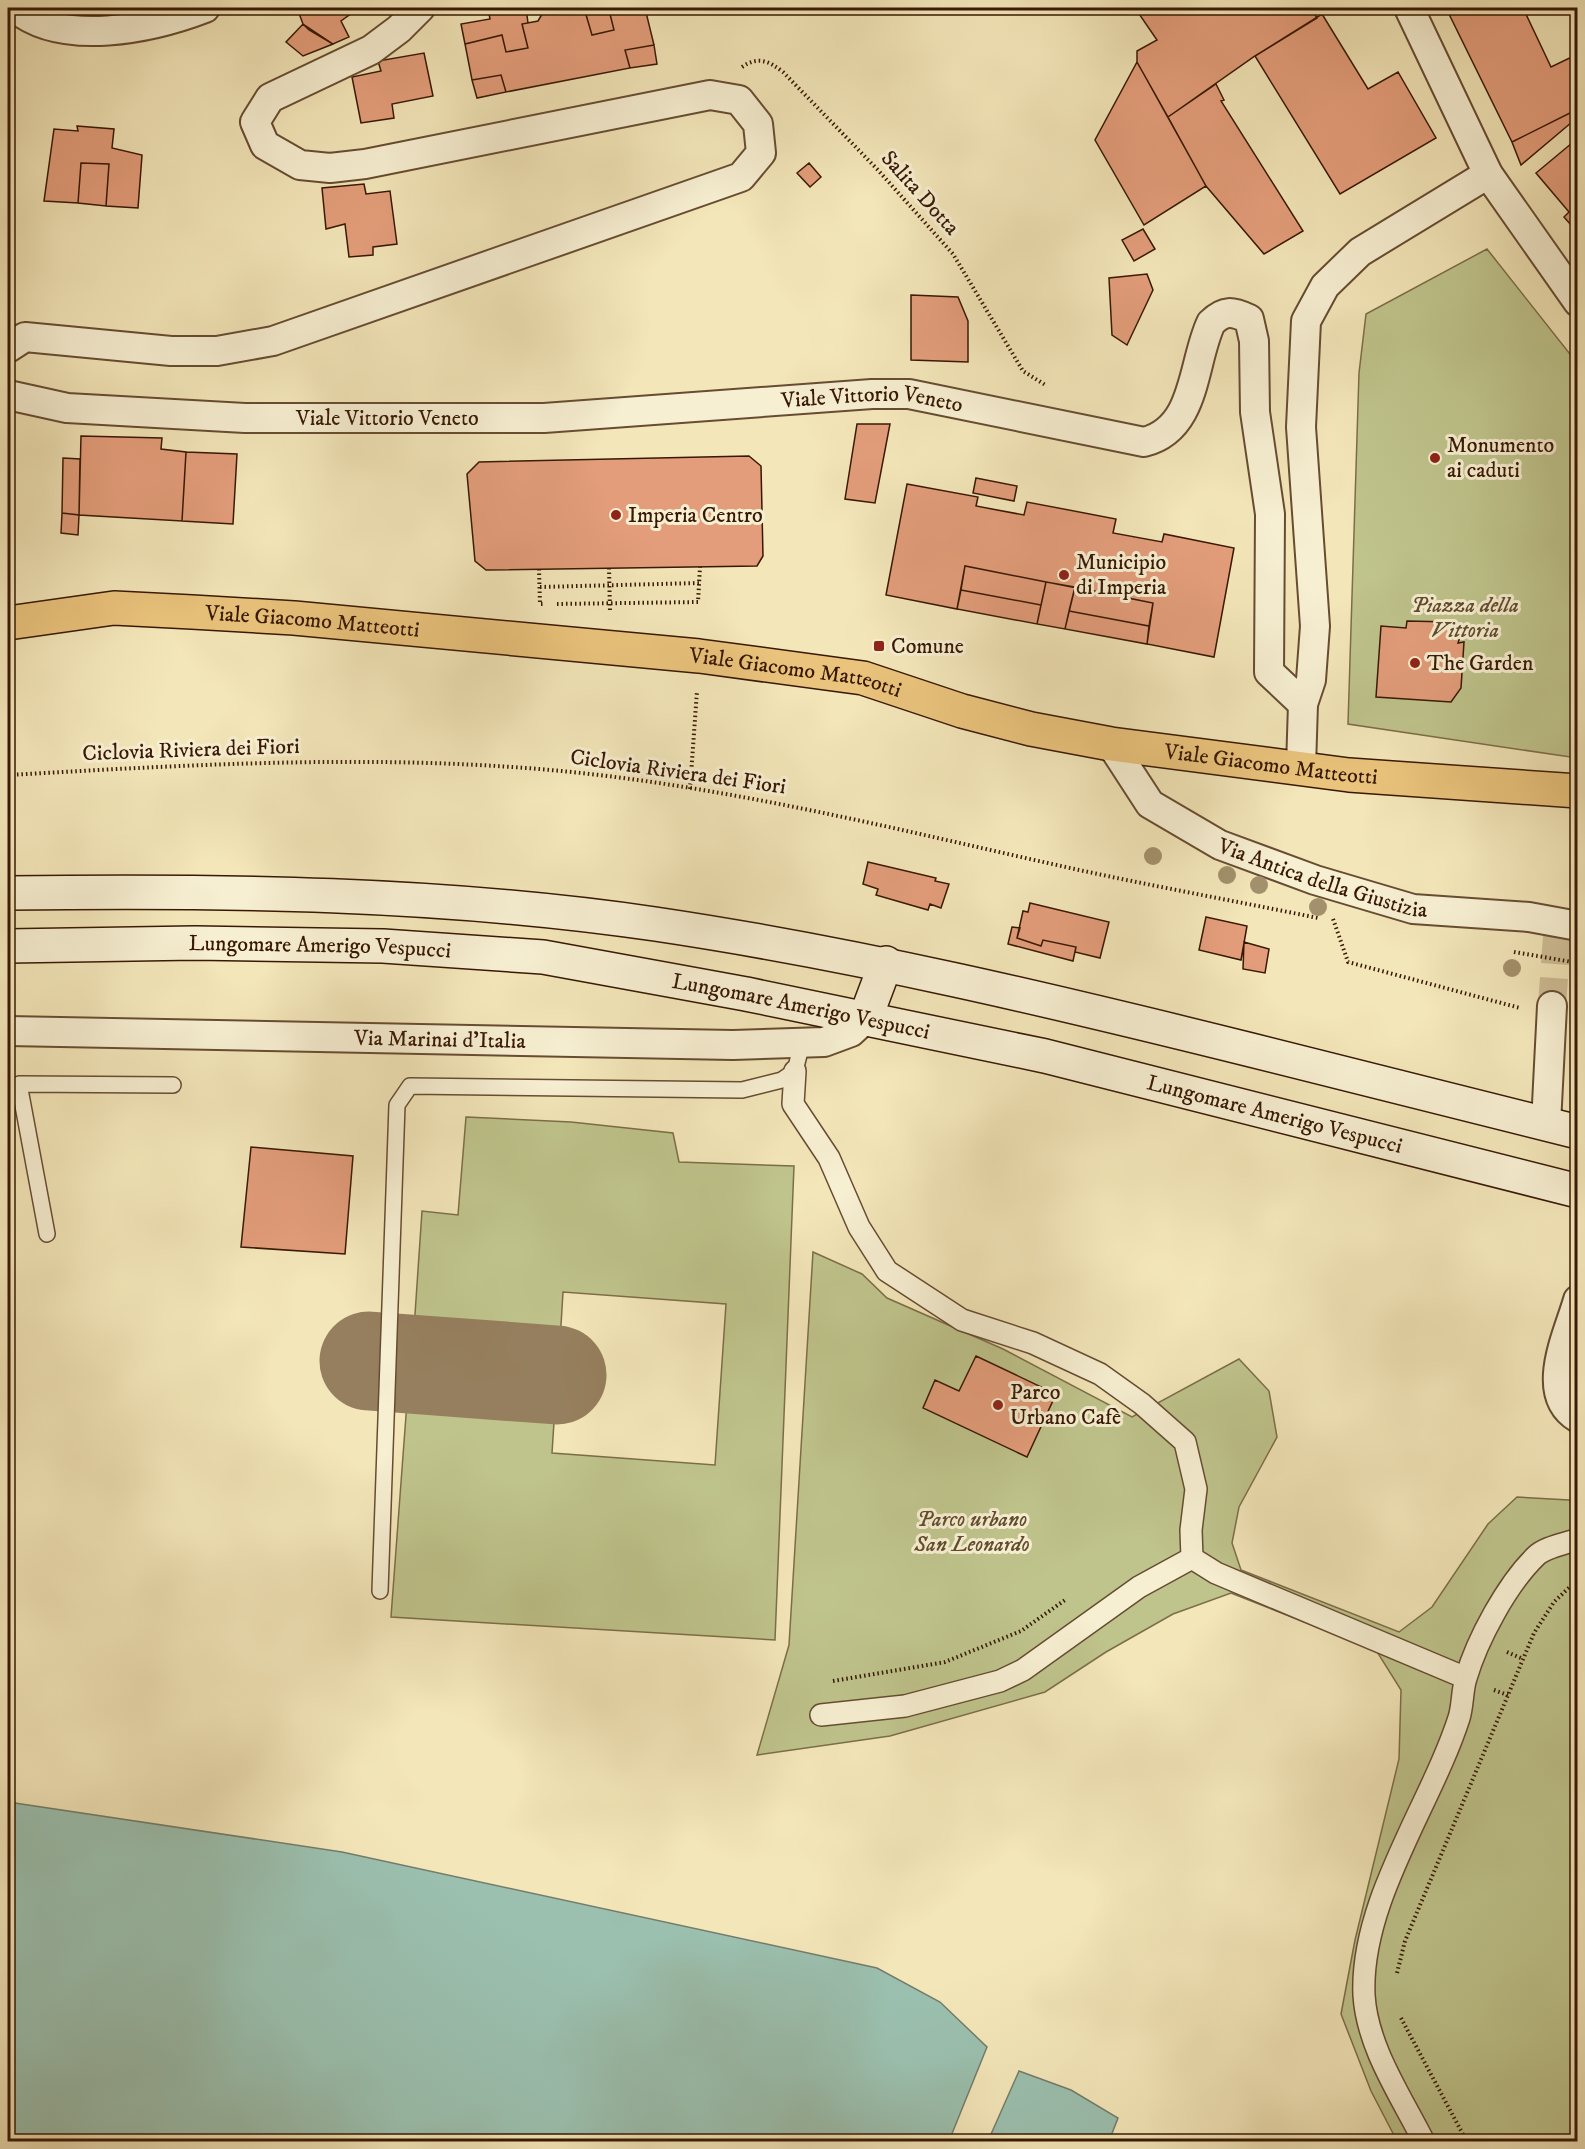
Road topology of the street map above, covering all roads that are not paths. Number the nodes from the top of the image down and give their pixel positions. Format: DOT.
graph roads {
  1 [pos="15,8"];
  2 [pos="205,8"];
  3 [pos="420,8"];
  4 [pos="1409,8"];
  5 [pos="1488,174"];
  6 [pos="1578,302"];
  7 [pos="8,348"];
  8 [pos="8,395"];
  9 [pos="8,623"];
  10 [pos="1303,704"];
  11 [pos="1111,744"];
  12 [pos="1301,767"];
  13 [pos="1578,791"];
  14 [pos="8,893"];
  15 [pos="1568,924"];
  16 [pos="8,946"];
  17 [pos="886,963"];
  18 [pos="1551,1010"];
  19 [pos="865,1019"];
  20 [pos="8,1031"];
  21 [pos="802,1043"];
  22 [pos="795,1071"];
  23 [pos="173,1085"];
  24 [pos="1546,1124"];
  25 [pos="1578,1132"];
  26 [pos="1578,1191"];
  27 [pos="47,1234"];
  28 [pos="1578,1300"];
  29 [pos="1570,1355"];
  30 [pos="1578,1418"];
  31 [pos="1578,1539"];
  32 [pos="1192,1558"];
  33 [pos="380,1591"];
  34 [pos="1466,1678"];
  35 [pos="821,1716"];
  36 [pos="1424,2142"];
  1 -- 2 [label="street"];
  3 -- 7 [label="street"];
  4 -- 5 [label="street"];
  5 -- 6 [label="street"];
  5 -- 10 [label="street"];
  8 -- 10 [label="street, Viale Vittorio Veneto"];
  9 -- 11 [label="main road, Viale Giacomo Matteotti"];
  10 -- 12 [label="street"];
  11 -- 12 [label="main road, Viale Giacomo Matteotti"];
  11 -- 15 [label="street, Via Antica della Giustizia"];
  12 -- 13 [label="main road, Viale Giacomo Matteotti"];
  14 -- 17 [label="main road"];
  16 -- 19 [label="main road, Lungomare Amerigo Vespucci"];
  17 -- 19 [label="main road"];
  17 -- 24 [label="main road"];
  18 -- 24 [label="street"];
  19 -- 21 [label="street, Via Marinai d'Italia"];
  19 -- 26 [label="main road, Lungomare Amerigo Vespucci"];
  20 -- 21 [label="street, Via Marinai d'Italia"];
  21 -- 22 [label="lane"];
  22 -- 32 [label="street"];
  22 -- 33 [label="lane"];
  23 -- 27 [label="lane"];
  24 -- 25 [label="main road"];
  28 -- 29 [label="street"];
  29 -- 30 [label="street"];
  31 -- 34 [label="street"];
  32 -- 34 [label="street"];
  32 -- 35 [label="street"];
  34 -- 36 [label="street"];
}
